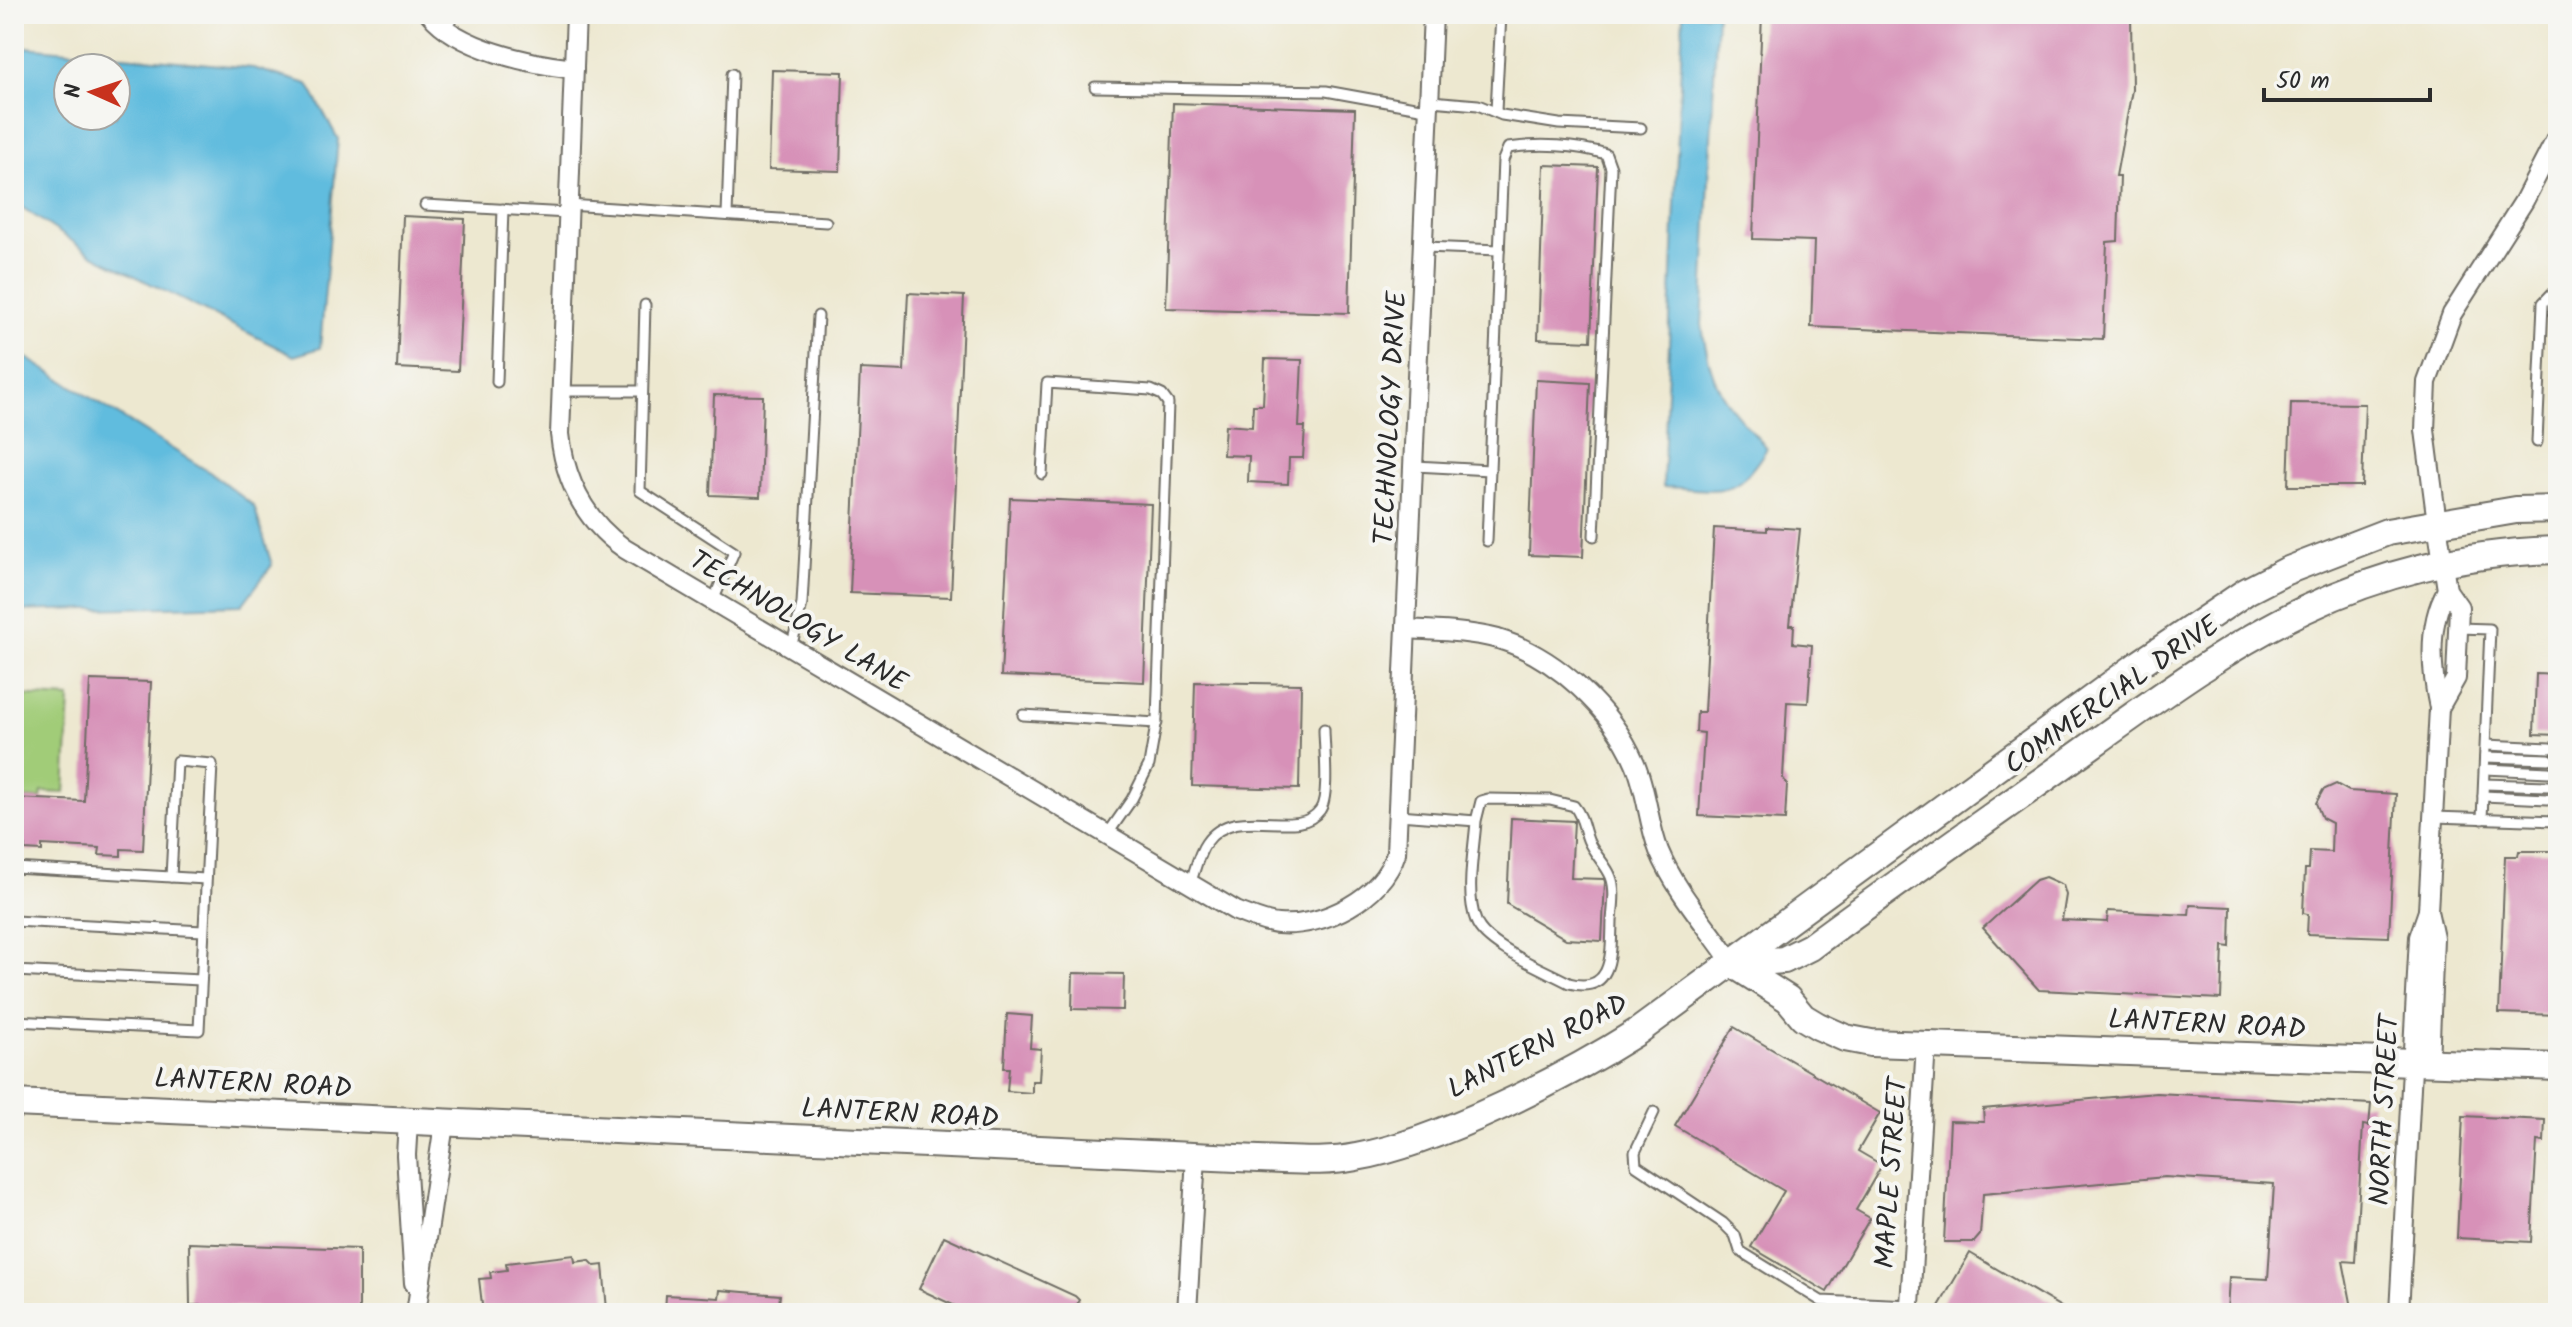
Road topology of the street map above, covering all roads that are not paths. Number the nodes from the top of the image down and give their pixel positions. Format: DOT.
graph roads {
  1 [pos="457,14"];
  2 [pos="576,14"];
  3 [pos="1433,14"];
  4 [pos="1501,14"];
  5 [pos="436,20"];
  6 [pos="574,69"];
  7 [pos="732,74"];
  8 [pos="1095,87"];
  9 [pos="1431,105"];
  10 [pos="1496,111"];
  11 [pos="1641,128"];
  12 [pos="2556,147"];
  13 [pos="425,205"];
  14 [pos="503,209"];
  15 [pos="568,209"];
  16 [pos="727,215"];
  17 [pos="826,222"];
  18 [pos="1425,247"];
  19 [pos="1499,250"];
  20 [pos="2558,287"];
  21 [pos="645,305"];
  22 [pos="818,316"];
  23 [pos="497,382"];
  24 [pos="561,391"];
  25 [pos="642,391"];
  26 [pos="2537,442"];
  27 [pos="1415,466"];
  28 [pos="1490,470"];
  29 [pos="1042,474"];
  30 [pos="2558,509"];
  31 [pos="1594,536"];
  32 [pos="1487,541"];
  33 [pos="2440,543"];
  34 [pos="2558,550"];
  35 [pos="2447,590"];
  36 [pos="713,601"];
  37 [pos="2458,628"];
  38 [pos="1407,629"];
  39 [pos="791,648"];
  40 [pos="2439,708"];
  41 [pos="1023,715"];
  42 [pos="1157,723"];
  43 [pos="1324,729"];
  44 [pos="2486,745"];
  45 [pos="2550,748"];
  46 [pos="2485,757"];
  47 [pos="2549,759"];
  48 [pos="2485,769"];
  49 [pos="2549,772"];
  50 [pos="2484,784"];
  51 [pos="2548,786"];
  52 [pos="2483,796"];
  53 [pos="2548,799"];
  54 [pos="2433,817"];
  55 [pos="2482,819"];
  56 [pos="1399,820"];
  57 [pos="1476,821"];
  58 [pos="2558,821"];
  59 [pos="1107,835"];
  60 [pos="14,868"];
  61 [pos="171,877"];
  62 [pos="206,879"];
  63 [pos="1190,884"];
  64 [pos="1791,917"];
  65 [pos="14,921"];
  66 [pos="203,931"];
  67 [pos="1733,964"];
  68 [pos="14,971"];
  69 [pos="201,980"];
  70 [pos="14,1021"];
  71 [pos="1926,1044"];
  72 [pos="2421,1064"];
  73 [pos="2558,1067"];
  74 [pos="14,1103"];
  75 [pos="1654,1112"];
  76 [pos="408,1122"];
  77 [pos="444,1124"];
  78 [pos="1196,1156"];
  79 [pos="1910,1305"];
  80 [pos="416,1312"];
  81 [pos="1187,1313"];
  82 [pos="2399,1313"];
  1 -- 5 [label="lane"];
  2 -- 6 [label="street, TECHNOLOGY LANE"];
  3 -- 9 [label="street, TECHNOLOGY DRIVE"];
  4 -- 10 [label="lane"];
  5 -- 6 [label="street"];
  6 -- 15 [label="street, TECHNOLOGY LANE"];
  7 -- 16 [label="lane"];
  8 -- 9 [label="lane"];
  9 -- 10 [label="lane"];
  9 -- 18 [label="street, TECHNOLOGY DRIVE"];
  10 -- 11 [label="lane"];
  12 -- 33 [label="street, NORTH STREET"];
  13 -- 14 [label="lane"];
  14 -- 15 [label="lane"];
  14 -- 23 [label="lane"];
  15 -- 16 [label="lane"];
  15 -- 24 [label="street, TECHNOLOGY LANE"];
  16 -- 17 [label="lane"];
  18 -- 19 [label="lane"];
  18 -- 27 [label="street, TECHNOLOGY DRIVE"];
  19 -- 28 [label="lane"];
  19 -- 31 [label="lane"];
  20 -- 26 [label="lane"];
  21 -- 25 [label="lane"];
  22 -- 39 [label="lane"];
  24 -- 25 [label="lane"];
  24 -- 36 [label="street, TECHNOLOGY LANE"];
  25 -- 36 [label="lane"];
  27 -- 28 [label="lane"];
  27 -- 38 [label="street, TECHNOLOGY DRIVE"];
  28 -- 32 [label="lane"];
  29 -- 42 [label="lane"];
  30 -- 33 [label="street, COMMERCIAL DRIVE"];
  33 -- 34 [label="street, COMMERCIAL DRIVE"];
  33 -- 35 [label="street, NORTH STREET"];
  33 -- 64 [label="street, COMMERCIAL DRIVE"];
  33 -- 67 [label="street, COMMERCIAL DRIVE"];
  35 -- 37 [label="street, NORTH STREET"];
  35 -- 40 [label="street, NORTH STREET"];
  36 -- 39 [label="street, TECHNOLOGY LANE"];
  37 -- 40 [label="street, NORTH STREET"];
  37 -- 44 [label="lane"];
  38 -- 56 [label="street, TECHNOLOGY DRIVE"];
  38 -- 67 [label="street"];
  39 -- 59 [label="street, TECHNOLOGY LANE"];
  40 -- 54 [label="street, NORTH STREET"];
  41 -- 42 [label="lane"];
  42 -- 59 [label="lane"];
  43 -- 63 [label="lane"];
  44 -- 45 [label="lane"];
  44 -- 46 [label="lane"];
  46 -- 47 [label="lane"];
  46 -- 48 [label="lane"];
  48 -- 49 [label="lane"];
  48 -- 50 [label="lane"];
  50 -- 51 [label="lane"];
  50 -- 52 [label="lane"];
  52 -- 53 [label="lane"];
  52 -- 55 [label="lane"];
  54 -- 55 [label="lane"];
  54 -- 72 [label="street, NORTH STREET"];
  55 -- 58 [label="lane"];
  56 -- 57 [label="lane"];
  56 -- 63 [label="street, TECHNOLOGY LANE"];
  57 -- 57 [label="lane"];
  59 -- 63 [label="street, TECHNOLOGY LANE"];
  60 -- 61 [label="lane"];
  61 -- 62 [label="lane"];
  61 -- 62 [label="lane"];
  62 -- 66 [label="lane"];
  64 -- 67 [label="street, LANTERN ROAD"];
  65 -- 66 [label="lane"];
  66 -- 69 [label="lane"];
  67 -- 71 [label="street, LANTERN ROAD"];
  67 -- 78 [label="street, LANTERN ROAD"];
  68 -- 69 [label="lane"];
  69 -- 70 [label="lane"];
  71 -- 72 [label="street, LANTERN ROAD"];
  71 -- 79 [label="street, MAPLE STREET"];
  72 -- 73 [label="street, LANTERN ROAD"];
  72 -- 82 [label="street, NORTH STREET"];
  74 -- 76 [label="street, LANTERN ROAD"];
  75 -- 79 [label="lane"];
  76 -- 77 [label="street, LANTERN ROAD"];
  76 -- 80 [label="street"];
  77 -- 78 [label="street, LANTERN ROAD"];
  77 -- 80 [label="street"];
  78 -- 81 [label="street"];
}
